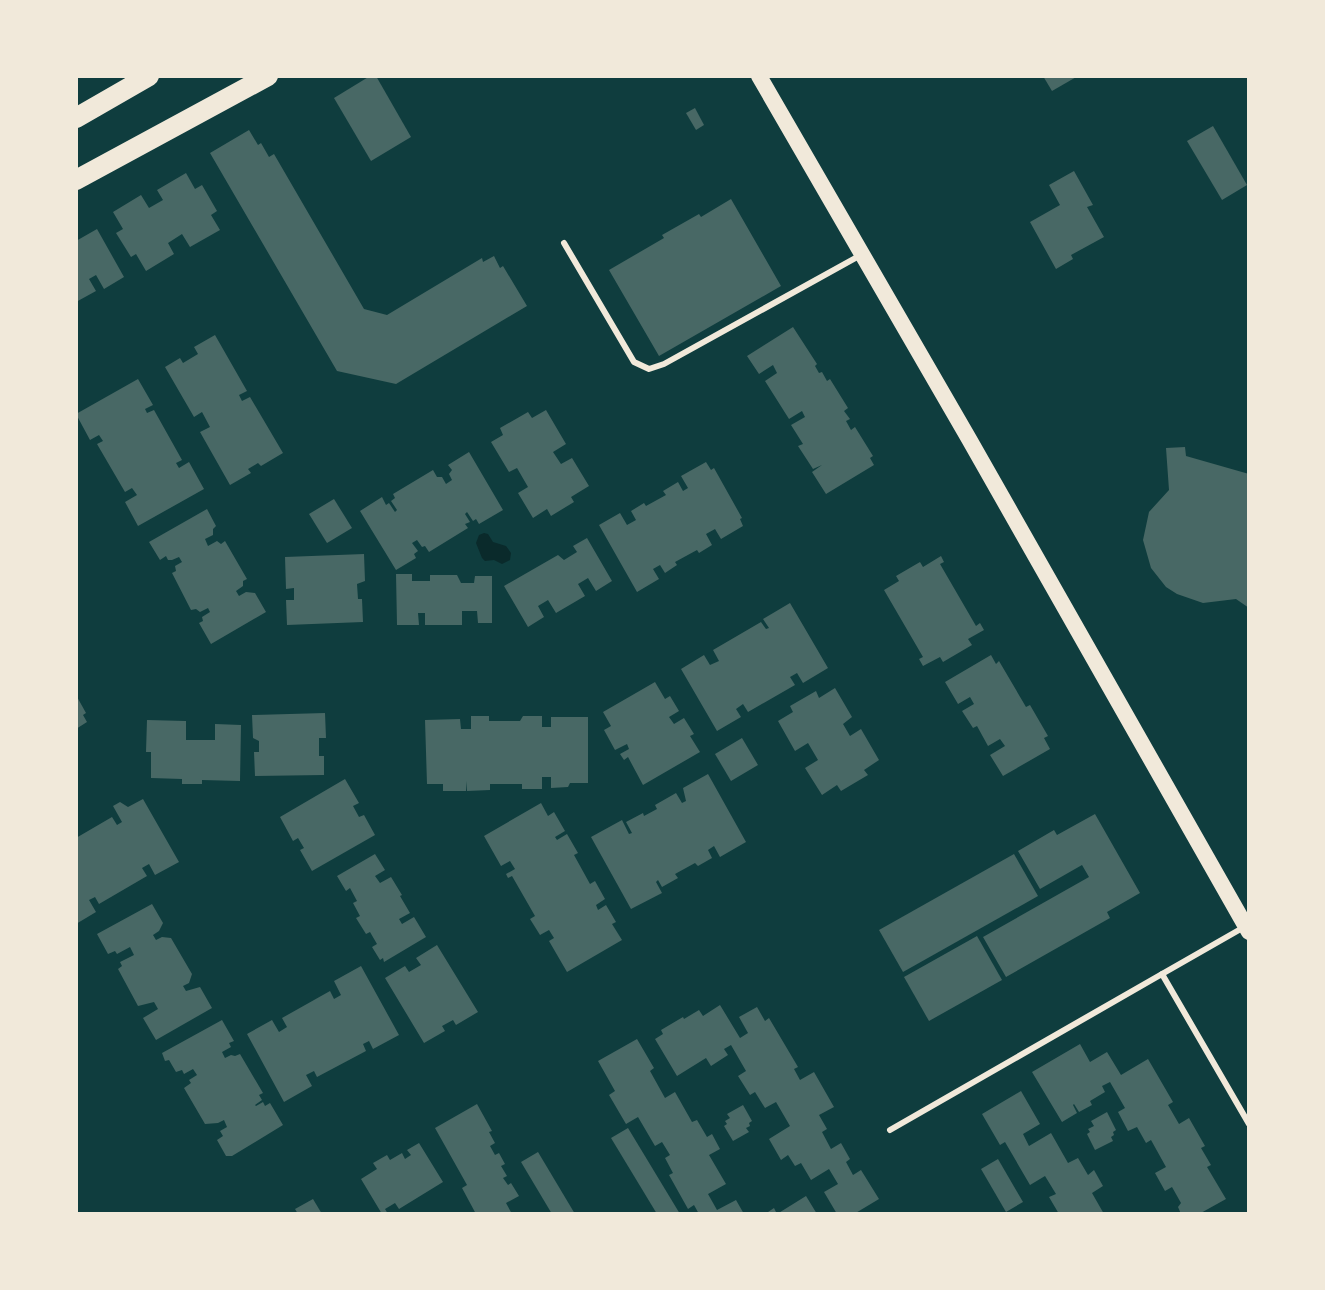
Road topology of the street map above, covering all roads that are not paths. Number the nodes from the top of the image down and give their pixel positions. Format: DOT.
graph roads {
  1 [pos="267,76"];
  2 [pos="759,76"];
  3 [pos="137,79"];
  4 [pos="76,118"];
  5 [pos="76,180"];
  6 [pos="564,243"];
  7 [pos="863,254"];
  8 [pos="1247,929"];
  9 [pos="1162,974"];
  10 [pos="1249,1124"];
  11 [pos="890,1130"];
  1 -- 5 [label="main road"];
  2 -- 7 [label="main road"];
  3 -- 4 [label="main road"];
  6 -- 7 [label="lane"];
  7 -- 8 [label="main road"];
  8 -- 9 [label="lane"];
  9 -- 10 [label="lane"];
  9 -- 11 [label="lane"];
}
